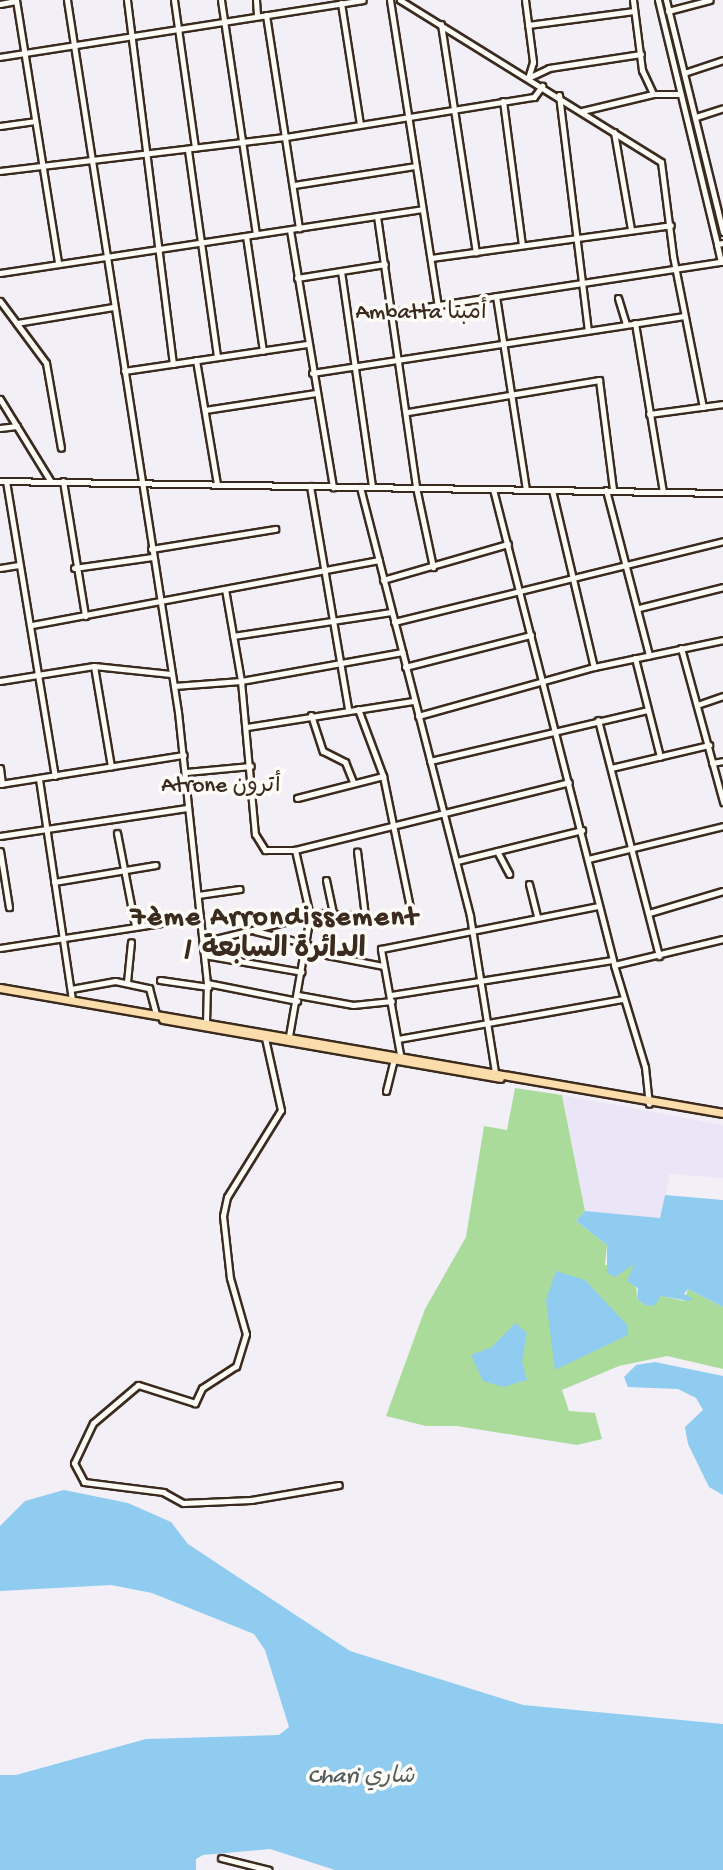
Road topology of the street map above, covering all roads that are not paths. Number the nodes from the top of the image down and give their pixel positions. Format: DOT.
graph roads {
  1 [pos="67,0"];
  2 [pos="127,0"];
  3 [pos="174,0"];
  4 [pos="221,0"];
  5 [pos="256,0"];
  6 [pos="363,0"];
  7 [pos="390,0"];
  8 [pos="400,0"];
  9 [pos="525,0"];
  10 [pos="633,0"];
  11 [pos="658,0"];
  12 [pos="666,0"];
  13 [pos="710,0"];
  14 [pos="16,1"];
  15 [pos="341,3"];
  16 [pos="0,4"];
  17 [pos="634,11"];
  18 [pos="668,12"];
  19 [pos="266,15"];
  20 [pos="257,16"];
  21 [pos="224,20"];
  22 [pos="441,24"];
  23 [pos="528,25"];
  24 [pos="178,29"];
  25 [pos="132,35"];
  26 [pos="74,45"];
  27 [pos="26,53"];
  28 [pos="641,54"];
  29 [pos="0,57"];
  30 [pos="723,60"];
  31 [pos="684,73"];
  32 [pos="528,78"];
  33 [pos="542,86"];
  34 [pos="653,94"];
  35 [pos="680,94"];
  36 [pos="559,95"];
  37 [pos="503,101"];
  38 [pos="723,108"];
  39 [pos="453,110"];
  40 [pos="582,111"];
  41 [pos="410,117"];
  42 [pos="696,117"];
  43 [pos="35,121"];
  44 [pos="360,124"];
  45 [pos="0,126"];
  46 [pos="614,132"];
  47 [pos="286,137"];
  48 [pos="241,141"];
  49 [pos="195,148"];
  50 [pos="188,150"];
  51 [pos="150,156"];
  52 [pos="90,157"];
  53 [pos="42,164"];
  54 [pos="415,166"];
  55 [pos="0,171"];
  56 [pos="293,185"];
  57 [pos="422,209"];
  58 [pos="377,216"];
  59 [pos="671,225"];
  60 [pos="299,228"];
  61 [pos="631,229"];
  62 [pos="290,230"];
  63 [pos="723,232"];
  64 [pos="256,234"];
  65 [pos="246,236"];
  66 [pos="574,237"];
  67 [pos="201,243"];
  68 [pos="720,244"];
  69 [pos="522,245"];
  70 [pos="156,249"];
  71 [pos="476,252"];
  72 [pos="107,256"];
  73 [pos="431,258"];
  74 [pos="721,262"];
  75 [pos="58,263"];
  76 [pos="385,264"];
  77 [pos="677,270"];
  78 [pos="341,271"];
  79 [pos="723,271"];
  80 [pos="0,273"];
  81 [pos="298,278"];
  82 [pos="582,283"];
  83 [pos="496,296"];
  84 [pos="618,298"];
  85 [pos="0,301"];
  86 [pos="438,306"];
  87 [pos="114,307"];
  88 [pos="393,312"];
  89 [pos="683,316"];
  90 [pos="17,323"];
  91 [pos="635,323"];
  92 [pos="626,324"];
  93 [pos="588,330"];
  94 [pos="307,344"];
  95 [pos="505,344"];
  96 [pos="263,351"];
  97 [pos="217,357"];
  98 [pos="196,360"];
  99 [pos="401,360"];
  100 [pos="173,364"];
  101 [pos="357,366"];
  102 [pos="124,371"];
  103 [pos="312,373"];
  104 [pos="316,393"];
  105 [pos="512,394"];
  106 [pos="0,399"];
  107 [pos="723,404"];
  108 [pos="703,407"];
  109 [pos="205,410"];
  110 [pos="408,412"];
  111 [pos="649,414"];
  112 [pos="17,426"];
  113 [pos="0,428"];
  114 [pos="61,448"];
  115 [pos="3,481"];
  116 [pos="62,481"];
  117 [pos="51,482"];
  118 [pos="141,483"];
  119 [pos="217,484"];
  120 [pos="310,486"];
  121 [pos="334,487"];
  122 [pos="360,487"];
  123 [pos="372,487"];
  124 [pos="416,488"];
  125 [pos="493,489"];
  126 [pos="526,489"];
  127 [pos="552,489"];
  128 [pos="609,490"];
  129 [pos="663,492"];
  130 [pos="723,493"];
  131 [pos="275,529"];
  132 [pos="723,541"];
  133 [pos="508,544"];
  134 [pos="152,549"];
  135 [pos="152,557"];
  136 [pos="379,560"];
  137 [pos="19,565"];
  138 [pos="625,565"];
  139 [pos="433,567"];
  140 [pos="0,568"];
  141 [pos="74,568"];
  142 [pos="324,570"];
  143 [pos="572,578"];
  144 [pos="383,580"];
  145 [pos="723,586"];
  146 [pos="225,589"];
  147 [pos="519,591"];
  148 [pos="160,602"];
  149 [pos="639,608"];
  150 [pos="391,612"];
  151 [pos="85,616"];
  152 [pos="332,618"];
  153 [pos="394,622"];
  154 [pos="32,625"];
  155 [pos="531,635"];
  156 [pos="233,636"];
  157 [pos="723,640"];
  158 [pos="681,648"];
  159 [pos="402,652"];
  160 [pos="649,655"];
  161 [pos="635,658"];
  162 [pos="339,665"];
  163 [pos="94,666"];
  164 [pos="405,667"];
  165 [pos="594,667"];
  166 [pos="171,674"];
  167 [pos="39,675"];
  168 [pos="0,681"];
  169 [pos="241,681"];
  170 [pos="541,681"];
  171 [pos="174,686"];
  172 [pos="723,696"];
  173 [pos="412,701"];
  174 [pos="698,705"];
  175 [pos="348,709"];
  176 [pos="358,709"];
  177 [pos="647,710"];
  178 [pos="311,715"];
  179 [pos="418,716"];
  180 [pos="598,720"];
  181 [pos="247,727"];
  182 [pos="554,728"];
  183 [pos="709,745"];
  184 [pos="184,755"];
  185 [pos="660,757"];
  186 [pos="430,761"];
  187 [pos="723,761"];
  188 [pos="712,763"];
  189 [pos="251,766"];
  190 [pos="0,768"];
  191 [pos="111,768"];
  192 [pos="611,768"];
  193 [pos="186,772"];
  194 [pos="55,776"];
  195 [pos="383,776"];
  196 [pos="39,779"];
  197 [pos="353,782"];
  198 [pos="569,782"];
  199 [pos="1,784"];
  200 [pos="297,798"];
  201 [pos="723,803"];
  202 [pos="187,808"];
  203 [pos="440,811"];
  204 [pos="394,824"];
  205 [pos="723,826"];
  206 [pos="45,829"];
  207 [pos="582,830"];
  208 [pos="117,833"];
  209 [pos="0,836"];
  210 [pos="295,850"];
  211 [pos="497,850"];
  212 [pos="0,851"];
  213 [pos="634,851"];
  214 [pos="357,852"];
  215 [pos="588,859"];
  216 [pos="457,862"];
  217 [pos="156,865"];
  218 [pos="125,870"];
  219 [pos="509,874"];
  220 [pos="326,880"];
  221 [pos="54,882"];
  222 [pos="528,884"];
  223 [pos="240,888"];
  224 [pos="723,891"];
  225 [pos="198,895"];
  226 [pos="599,906"];
  227 [pos="9,907"];
  228 [pos="410,907"];
  229 [pos="334,913"];
  230 [pos="649,913"];
  231 [pos="310,916"];
  232 [pos="537,916"];
  233 [pos="200,917"];
  234 [pos="135,926"];
  235 [pos="252,930"];
  236 [pos="472,933"];
  237 [pos="64,938"];
  238 [pos="723,939"];
  239 [pos="131,942"];
  240 [pos="203,942"];
  241 [pos="306,947"];
  242 [pos="0,948"];
  243 [pos="204,955"];
  244 [pos="659,956"];
  245 [pos="613,962"];
  246 [pos="383,966"];
  247 [pos="302,972"];
  248 [pos="160,980"];
  249 [pos="477,980"];
  250 [pos="127,982"];
  251 [pos="208,985"];
  252 [pos="71,989"];
  253 [pos="0,990"];
  254 [pos="297,998"];
  255 [pos="392,998"];
  256 [pos="72,999"];
  257 [pos="623,999"];
  258 [pos="156,1013"];
  259 [pos="487,1022"];
  260 [pos="206,1025"];
  261 [pos="289,1036"];
  262 [pos="265,1038"];
  263 [pos="398,1040"];
  264 [pos="397,1057"];
  265 [pos="495,1072"];
  266 [pos="386,1091"];
  267 [pos="649,1102"];
  268 [pos="723,1115"];
  269 [pos="339,1485"];
  270 [pos="221,1858"];
  271 [pos="269,1870"];
  1 -- 26 [label="street"];
  2 -- 25 [label="street"];
  3 -- 24 [label="street"];
  4 -- 21 [label="street"];
  5 -- 20 [label="street"];
  6 -- 15 [label="street"];
  7 -- 41 [label="street"];
  8 -- 22 [label="street"];
  9 -- 23 [label="street"];
  10 -- 17 [label="street"];
  11 -- 35 [label="street"];
  12 -- 18 [label="street"];
  13 -- 18 [label="street"];
  14 -- 16 [label="street"];
  14 -- 27 [label="street"];
  15 -- 19 [label="street"];
  15 -- 44 [label="street"];
  17 -- 23 [label="street"];
  17 -- 28 [label="street"];
  18 -- 31 [label="street"];
  19 -- 20 [label="street"];
  19 -- 47 [label="street"];
  20 -- 21 [label="street"];
  21 -- 24 [label="street"];
  21 -- 48 [label="street"];
  22 -- 32 [label="street"];
  22 -- 39 [label="street"];
  23 -- 32 [label="street"];
  24 -- 25 [label="street"];
  24 -- 49 [label="street"];
  25 -- 26 [label="street"];
  25 -- 51 [label="street"];
  26 -- 27 [label="street"];
  26 -- 52 [label="street"];
  27 -- 29 [label="street"];
  27 -- 43 [label="street"];
  28 -- 32 [label="street"];
  28 -- 34 [label="street"];
  30 -- 31 [label="street"];
  31 -- 42 [label="street"];
  32 -- 33 [label="street"];
  33 -- 36 [label="street"];
  33 -- 37 [label="street"];
  34 -- 35 [label="street"];
  34 -- 40 [label="street"];
  35 -- 68 [label="street"];
  36 -- 40 [label="street"];
  36 -- 66 [label="street"];
  37 -- 39 [label="street"];
  37 -- 69 [label="street"];
  38 -- 42 [label="street"];
  39 -- 41 [label="street"];
  39 -- 71 [label="street"];
  40 -- 46 [label="street"];
  41 -- 44 [label="street"];
  41 -- 54 [label="street"];
  42 -- 63 [label="street"];
  43 -- 45 [label="street"];
  43 -- 53 [label="street"];
  44 -- 47 [label="street"];
  46 -- 59 [label="street"];
  46 -- 61 [label="street"];
  47 -- 48 [label="street"];
  47 -- 56 [label="street"];
  48 -- 49 [label="street"];
  48 -- 64 [label="street"];
  49 -- 50 [label="street"];
  50 -- 51 [label="street"];
  50 -- 67 [label="street"];
  51 -- 52 [label="street"];
  51 -- 70 [label="street"];
  52 -- 53 [label="street"];
  52 -- 72 [label="street"];
  53 -- 55 [label="street"];
  53 -- 75 [label="street"];
  54 -- 56 [label="street"];
  54 -- 57 [label="street"];
  56 -- 60 [label="street"];
  57 -- 58 [label="street"];
  57 -- 73 [label="street"];
  58 -- 60 [label="street"];
  58 -- 76 [label="street"];
  59 -- 61 [label="street"];
  59 -- 77 [label="street"];
  60 -- 62 [label="street"];
  61 -- 66 [label="street"];
  62 -- 64 [label="street"];
  62 -- 81 [label="street"];
  64 -- 65 [label="street"];
  65 -- 67 [label="street"];
  65 -- 96 [label="street"];
  66 -- 69 [label="street"];
  66 -- 82 [label="street"];
  67 -- 70 [label="street"];
  67 -- 97 [label="street"];
  68 -- 74 [label="street"];
  69 -- 71 [label="street"];
  70 -- 72 [label="street"];
  70 -- 100 [label="street"];
  71 -- 73 [label="street"];
  72 -- 75 [label="street"];
  72 -- 87 [label="street"];
  73 -- 86 [label="street"];
  74 -- 77 [label="street"];
  74 -- 79 [label="street"];
  75 -- 80 [label="street"];
  76 -- 78 [label="street"];
  76 -- 88 [label="street"];
  77 -- 82 [label="street"];
  77 -- 89 [label="street"];
  78 -- 81 [label="street"];
  78 -- 101 [label="street"];
  81 -- 94 [label="street"];
  82 -- 83 [label="street"];
  82 -- 93 [label="street"];
  83 -- 86 [label="street"];
  83 -- 95 [label="street"];
  84 -- 92 [label="street"];
  85 -- 90 [label="street"];
  86 -- 88 [label="street"];
  87 -- 90 [label="street"];
  87 -- 102 [label="street"];
  88 -- 99 [label="street"];
  89 -- 91 [label="street"];
  89 -- 108 [label="street"];
  90 -- 114 [label="street"];
  91 -- 92 [label="street"];
  91 -- 111 [label="street"];
  92 -- 93 [label="street"];
  93 -- 95 [label="street"];
  94 -- 96 [label="street"];
  94 -- 103 [label="street"];
  95 -- 99 [label="street"];
  95 -- 105 [label="street"];
  96 -- 97 [label="street"];
  97 -- 98 [label="street"];
  98 -- 100 [label="street"];
  98 -- 109 [label="street"];
  99 -- 101 [label="street"];
  99 -- 110 [label="street"];
  100 -- 102 [label="street"];
  101 -- 103 [label="street"];
  101 -- 123 [label="street"];
  102 -- 118 [label="street"];
  103 -- 104 [label="street"];
  104 -- 109 [label="street"];
  104 -- 121 [label="street"];
  105 -- 110 [label="street"];
  105 -- 126 [label="street"];
  105 -- 128 [label="street"];
  106 -- 112 [label="street"];
  107 -- 108 [label="street"];
  108 -- 111 [label="street"];
  109 -- 119 [label="street"];
  110 -- 124 [label="street"];
  111 -- 129 [label="street"];
  112 -- 113 [label="street"];
  112 -- 117 [label="street"];
  115 -- 117 [label="street"];
  115 -- 137 [label="street"];
  116 -- 117 [label="street"];
  116 -- 118 [label="street"];
  116 -- 141 [label="street"];
  118 -- 119 [label="street"];
  118 -- 134 [label="street"];
  119 -- 120 [label="street"];
  120 -- 121 [label="street"];
  120 -- 142 [label="street"];
  121 -- 122 [label="street"];
  122 -- 123 [label="street"];
  122 -- 136 [label="street"];
  123 -- 124 [label="street"];
  124 -- 125 [label="street"];
  124 -- 139 [label="street"];
  125 -- 126 [label="street"];
  125 -- 133 [label="street"];
  126 -- 127 [label="street"];
  127 -- 128 [label="street"];
  127 -- 143 [label="street"];
  128 -- 129 [label="street"];
  128 -- 138 [label="street"];
  129 -- 130 [label="street"];
  131 -- 134 [label="street"];
  132 -- 138 [label="street"];
  133 -- 139 [label="street"];
  133 -- 147 [label="street"];
  134 -- 135 [label="street"];
  135 -- 141 [label="street"];
  135 -- 148 [label="street"];
  136 -- 142 [label="street"];
  136 -- 144 [label="street"];
  137 -- 140 [label="street"];
  137 -- 154 [label="street"];
  138 -- 143 [label="street"];
  138 -- 149 [label="street"];
  139 -- 144 [label="street"];
  141 -- 151 [label="street"];
  142 -- 146 [label="street"];
  142 -- 152 [label="street"];
  143 -- 147 [label="street"];
  143 -- 165 [label="street"];
  144 -- 150 [label="street"];
  145 -- 149 [label="street"];
  146 -- 148 [label="street"];
  146 -- 156 [label="street"];
  147 -- 153 [label="street"];
  147 -- 155 [label="street"];
  148 -- 151 [label="street"];
  148 -- 166 [label="street"];
  149 -- 160 [label="street"];
  150 -- 152 [label="street"];
  150 -- 153 [label="street"];
  151 -- 154 [label="street"];
  152 -- 156 [label="street"];
  152 -- 162 [label="street"];
  153 -- 159 [label="street"];
  154 -- 167 [label="street"];
  155 -- 164 [label="street"];
  155 -- 170 [label="street"];
  156 -- 169 [label="street"];
  157 -- 158 [label="street"];
  158 -- 160 [label="street"];
  158 -- 174 [label="street"];
  159 -- 162 [label="street"];
  159 -- 164 [label="street"];
  160 -- 161 [label="street"];
  161 -- 165 [label="street"];
  161 -- 177 [label="street"];
  162 -- 169 [label="street"];
  162 -- 175 [label="street"];
  163 -- 166 [label="street"];
  163 -- 167 [label="street"];
  163 -- 191 [label="street"];
  164 -- 173 [label="street"];
  165 -- 170 [label="street"];
  166 -- 171 [label="street"];
  167 -- 168 [label="street"];
  167 -- 194 [label="street"];
  169 -- 171 [label="street"];
  169 -- 181 [label="street"];
  170 -- 179 [label="street"];
  170 -- 182 [label="street"];
  171 -- 184 [label="street"];
  172 -- 174 [label="street"];
  173 -- 176 [label="street"];
  173 -- 179 [label="street"];
  174 -- 183 [label="street"];
  175 -- 176 [label="street"];
  175 -- 178 [label="street"];
  176 -- 195 [label="street"];
  177 -- 180 [label="street"];
  177 -- 185 [label="street"];
  178 -- 181 [label="street"];
  178 -- 197 [label="street"];
  179 -- 186 [label="street"];
  180 -- 182 [label="street"];
  180 -- 192 [label="street"];
  181 -- 189 [label="street"];
  182 -- 186 [label="street"];
  182 -- 198 [label="street"];
  183 -- 185 [label="street"];
  183 -- 188 [label="street"];
  184 -- 191 [label="street"];
  184 -- 193 [label="street"];
  185 -- 192 [label="street"];
  186 -- 203 [label="street"];
  187 -- 188 [label="street"];
  188 -- 201 [label="street"];
  189 -- 193 [label="street"];
  189 -- 210 [label="street"];
  190 -- 199 [label="street"];
  191 -- 194 [label="street"];
  192 -- 213 [label="street"];
  193 -- 202 [label="street"];
  194 -- 196 [label="street"];
  195 -- 197 [label="street"];
  195 -- 204 [label="street"];
  196 -- 199 [label="street"];
  196 -- 206 [label="street"];
  197 -- 200 [label="street"];
  198 -- 203 [label="street"];
  198 -- 207 [label="street"];
  202 -- 206 [label="street"];
  202 -- 225 [label="street"];
  203 -- 204 [label="street"];
  203 -- 216 [label="street"];
  204 -- 210 [label="street"];
  204 -- 228 [label="street"];
  205 -- 213 [label="street"];
  206 -- 209 [label="street"];
  206 -- 221 [label="street"];
  207 -- 211 [label="street"];
  207 -- 215 [label="street"];
  208 -- 218 [label="street"];
  210 -- 231 [label="street"];
  211 -- 216 [label="street"];
  211 -- 219 [label="street"];
  212 -- 227 [label="street"];
  213 -- 215 [label="street"];
  213 -- 230 [label="street"];
  214 -- 229 [label="street"];
  215 -- 226 [label="street"];
  216 -- 236 [label="street"];
  217 -- 218 [label="street"];
  218 -- 221 [label="street"];
  218 -- 234 [label="street"];
  220 -- 229 [label="street"];
  221 -- 237 [label="street"];
  222 -- 232 [label="street"];
  223 -- 225 [label="street"];
  224 -- 230 [label="street"];
  225 -- 233 [label="street"];
  226 -- 232 [label="street"];
  226 -- 245 [label="street"];
  229 -- 231 [label="street"];
  230 -- 244 [label="street"];
  231 -- 235 [label="street"];
  231 -- 241 [label="street"];
  232 -- 236 [label="street"];
  233 -- 234 [label="street"];
  233 -- 240 [label="street"];
  234 -- 237 [label="street"];
  235 -- 240 [label="street"];
  235 -- 241 [label="street"];
  236 -- 246 [label="street"];
  236 -- 249 [label="street"];
  237 -- 242 [label="street"];
  237 -- 252 [label="street"];
  238 -- 244 [label="street"];
  239 -- 250 [label="street"];
  240 -- 243 [label="street"];
  241 -- 246 [label="street"];
  241 -- 247 [label="street"];
  243 -- 247 [label="street"];
  243 -- 251 [label="street"];
  244 -- 245 [label="street"];
  245 -- 249 [label="street"];
  245 -- 257 [label="street"];
  246 -- 255 [label="street"];
  247 -- 254 [label="street"];
  248 -- 251 [label="street"];
  249 -- 255 [label="street"];
  249 -- 259 [label="street"];
  250 -- 252 [label="street"];
  250 -- 258 [label="street"];
  251 -- 254 [label="street"];
  251 -- 260 [label="street"];
  252 -- 256 [label="street"];
  253 -- 256 [label="main road"];
  253 -- 260 [label="main road"];
  254 -- 255 [label="street"];
  254 -- 261 [label="street"];
  255 -- 263 [label="street"];
  256 -- 258 [label="main road"];
  257 -- 259 [label="street"];
  257 -- 267 [label="street"];
  258 -- 260 [label="main road"];
  259 -- 263 [label="street"];
  259 -- 265 [label="street"];
  260 -- 261 [label="main road"];
  260 -- 262 [label="main road"];
  261 -- 264 [label="main road"];
  262 -- 264 [label="main road"];
  262 -- 269 [label="street"];
  263 -- 264 [label="street"];
  264 -- 265 [label="main road"];
  264 -- 266 [label="street"];
  264 -- 267 [label="main road"];
  265 -- 267 [label="main road"];
  267 -- 268 [label="main road"];
  270 -- 271 [label="street"];
}
